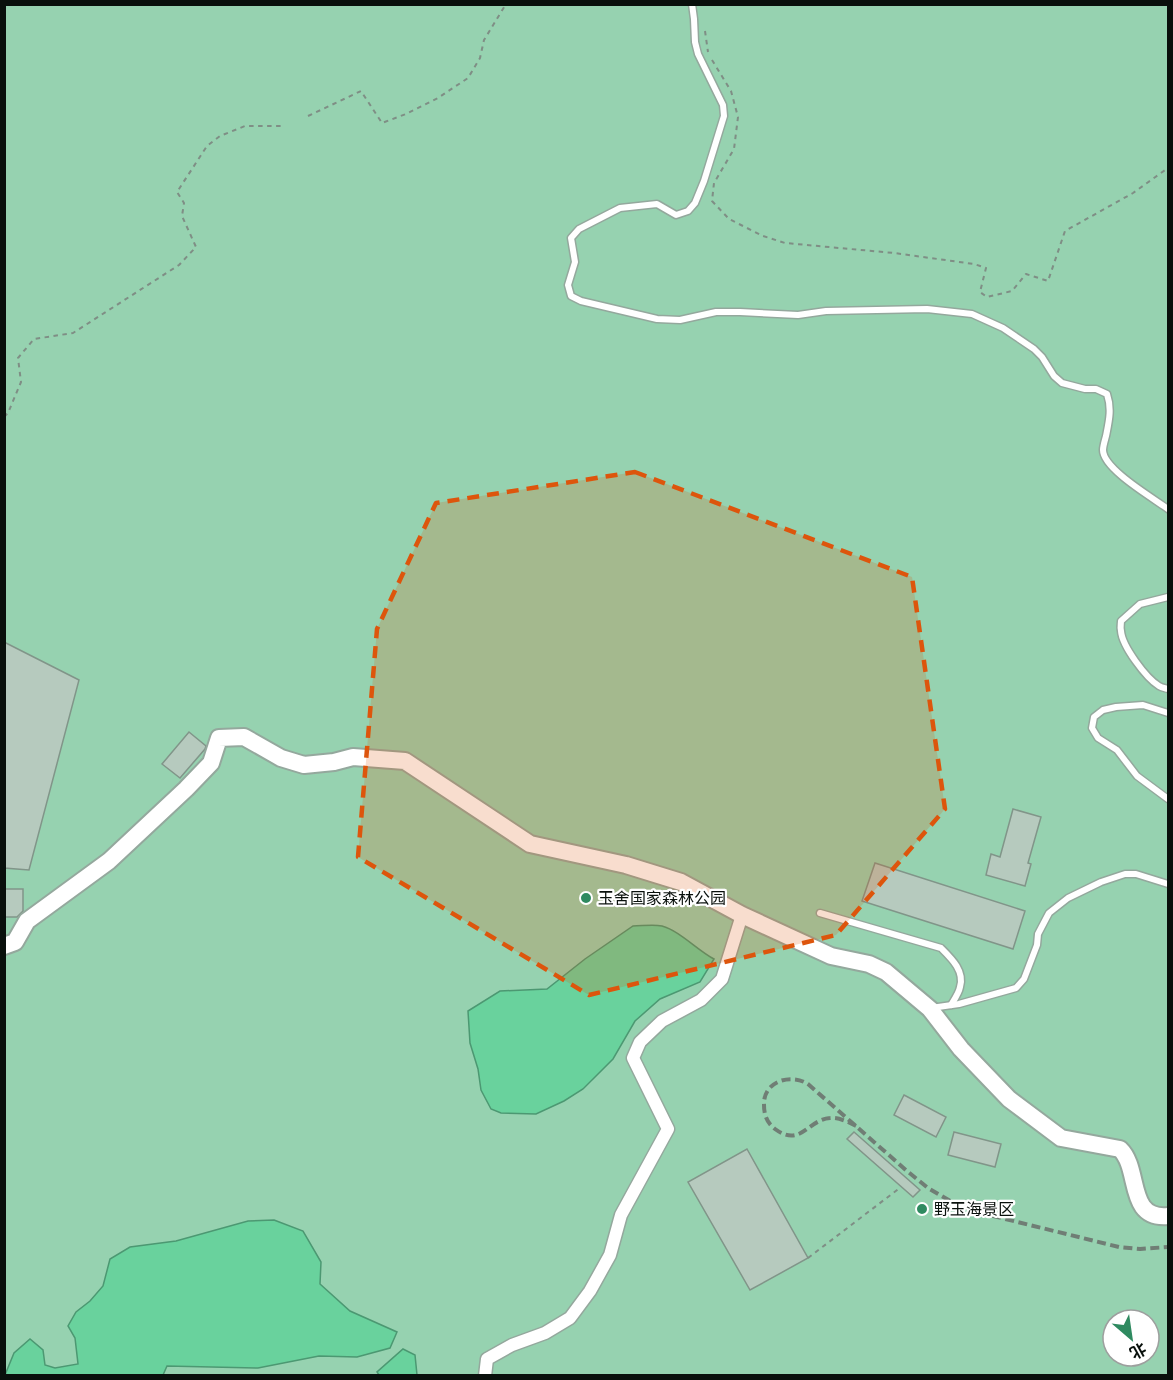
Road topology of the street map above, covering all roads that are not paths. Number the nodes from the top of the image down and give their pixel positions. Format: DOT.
graph roads {
  1 [pos="692,4"];
  2 [pos="1168,509"];
  3 [pos="1168,597"];
  4 [pos="1168,689"];
  5 [pos="1168,712"];
  6 [pos="1168,799"];
  7 [pos="1168,884"];
  8 [pos="820,913"];
  9 [pos="741,915"];
  10 [pos="4,946"];
  11 [pos="951,1005"];
  12 [pos="930,1009"];
  13 [pos="1168,1216"];
  14 [pos="485,1376"];
  1 -- 2 [label="lane"];
  3 -- 4 [label="lane"];
  5 -- 6 [label="lane"];
  7 -- 11 [label="lane"];
  8 -- 11 [label="lane"];
  9 -- 10 [label="street"];
  9 -- 12 [label="street"];
  9 -- 14 [label="street"];
  11 -- 12 [label="lane"];
  12 -- 13 [label="street"];
}
